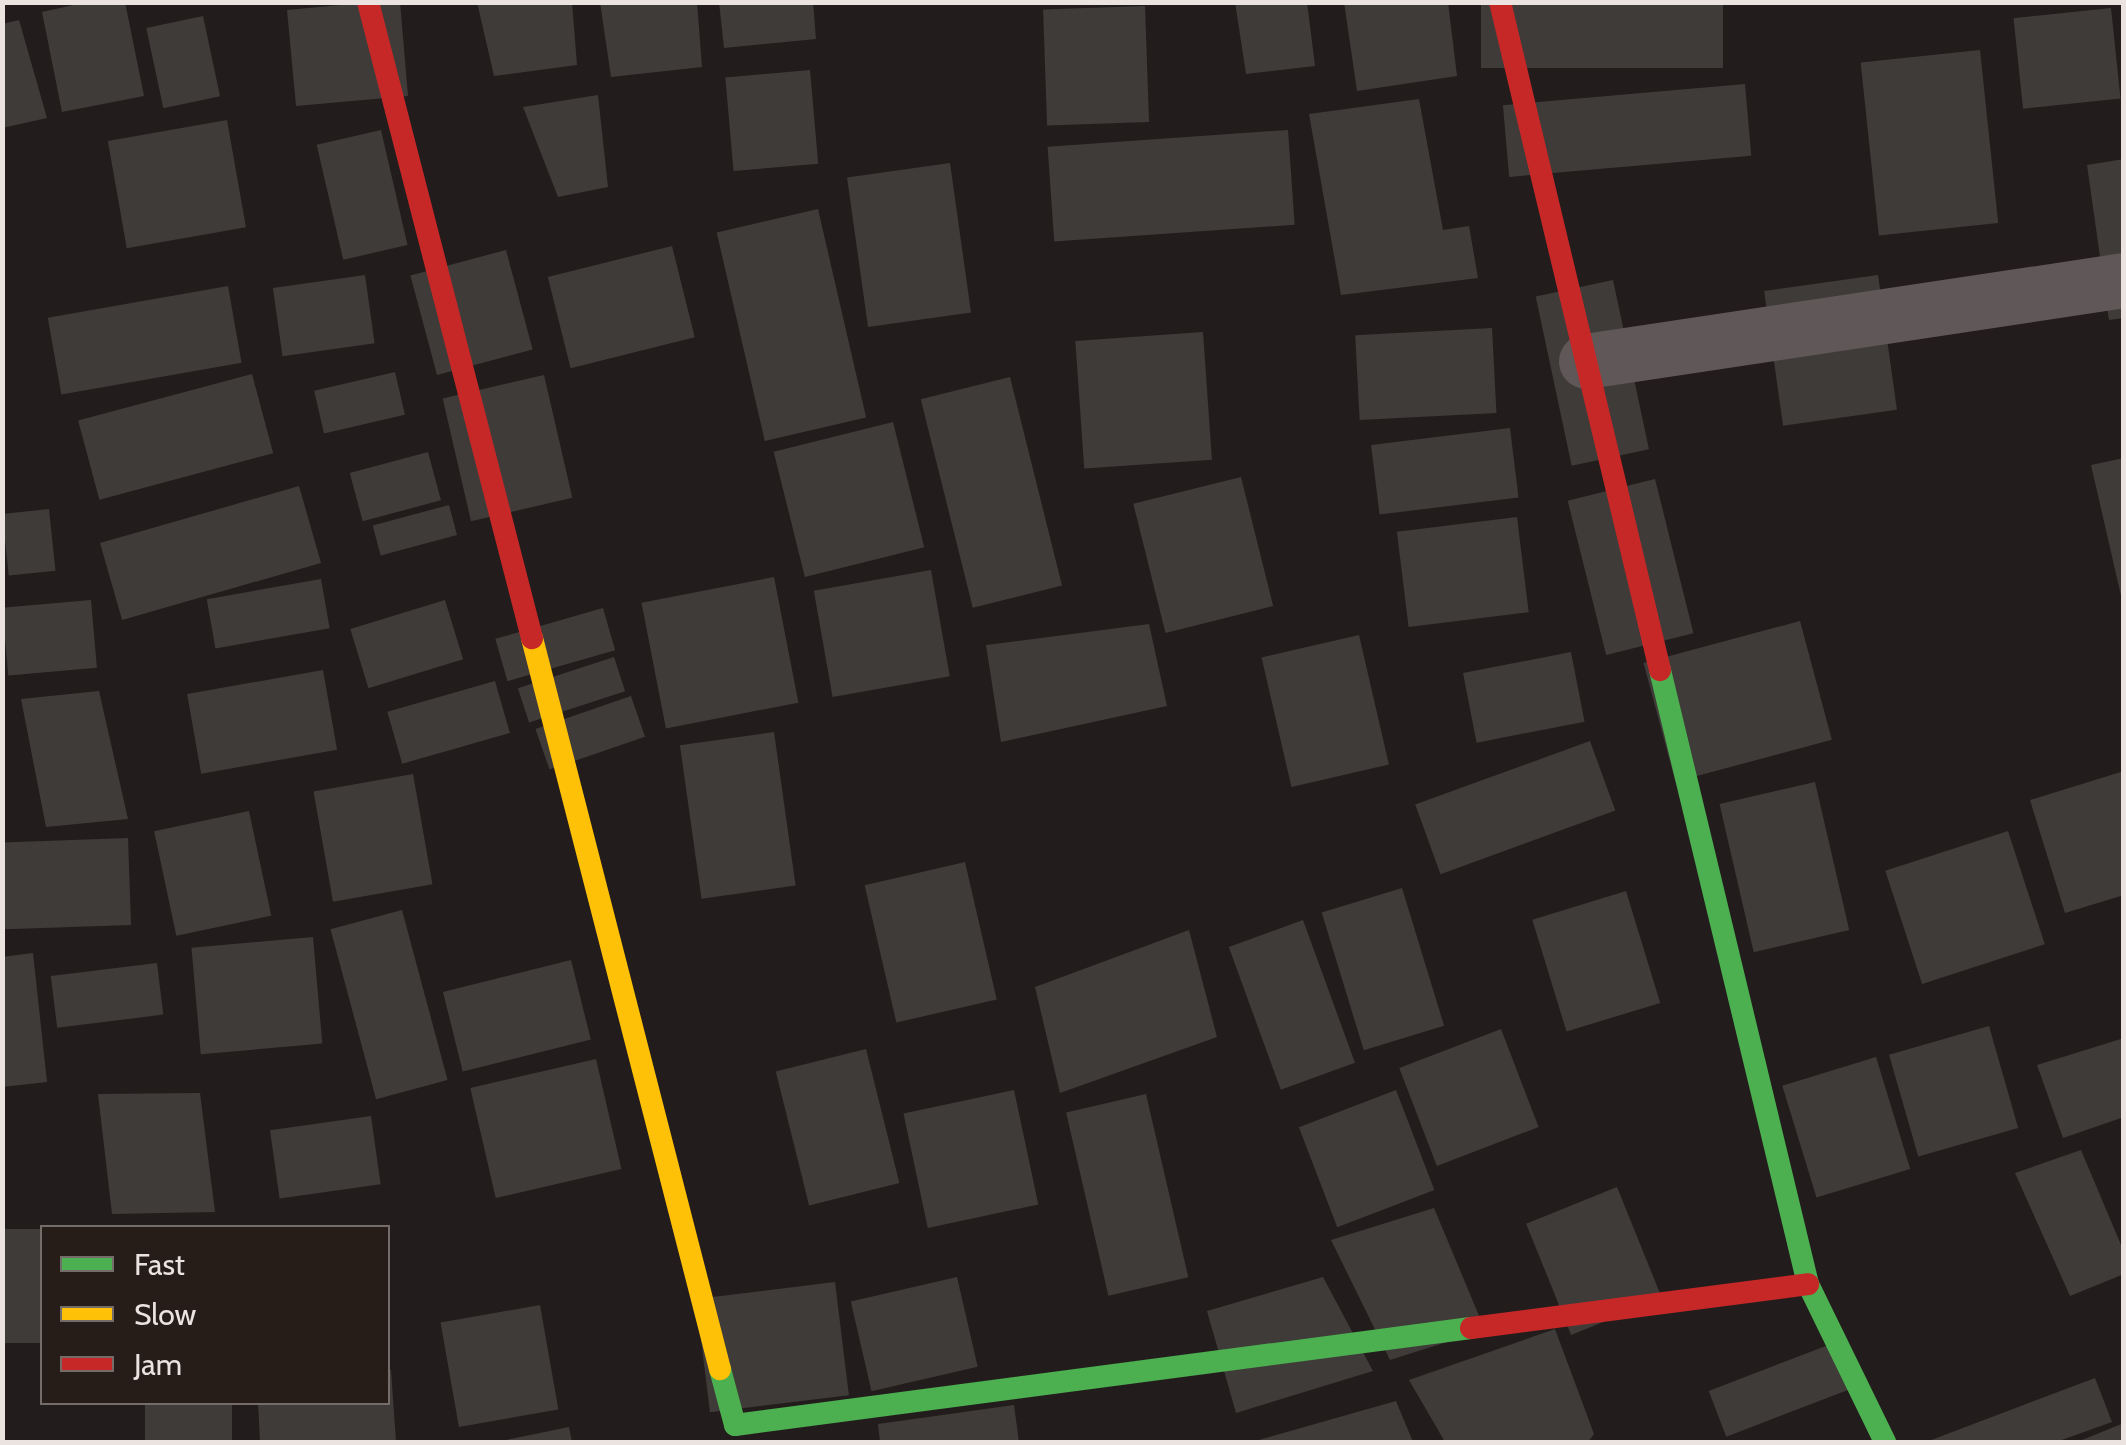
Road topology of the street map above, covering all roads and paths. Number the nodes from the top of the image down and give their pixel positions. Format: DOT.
graph roads {
  1 [pos="368,2"];
  2 [pos="1500,2"];
  3 [pos="2124,280"];
  4 [pos="1586,361"];
  5 [pos="1808,1284"];
  6 [pos="1885,1442"];
  1 -- 5 [label="street"];
  2 -- 4 [label="street"];
  3 -- 4 [label="street"];
  4 -- 5 [label="street"];
  5 -- 6 [label="street"];
}
